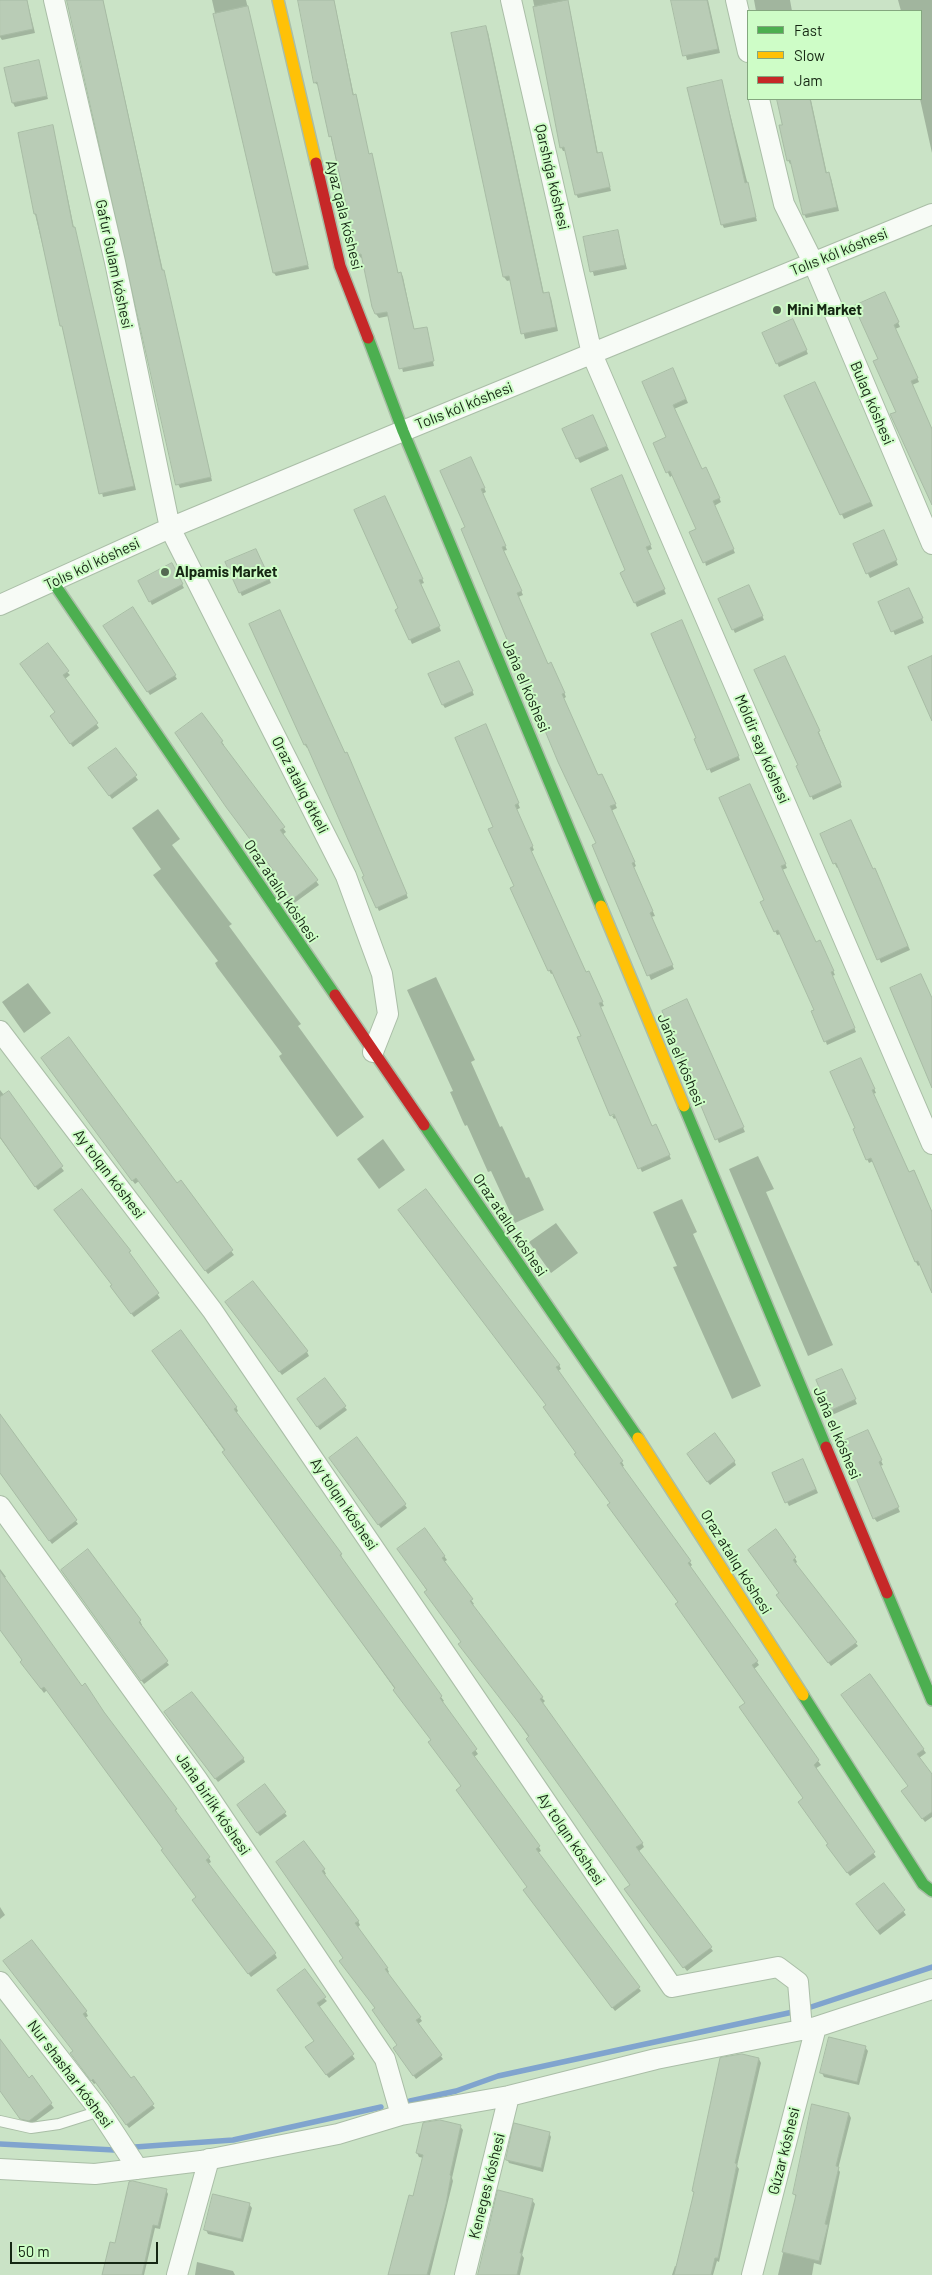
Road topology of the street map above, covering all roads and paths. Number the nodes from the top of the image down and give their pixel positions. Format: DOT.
graph roads {
  1 [pos="54,0"];
  2 [pos="278,0"];
  3 [pos="511,0"];
  4 [pos="736,0"];
  5 [pos="747,48"];
  6 [pos="759,100"];
  7 [pos="932,214"];
  8 [pos="813,262"];
  9 [pos="592,354"];
  10 [pos="403,431"];
  11 [pos="170,528"];
  12 [pos="932,544"];
  13 [pos="53,582"];
  14 [pos="0,605"];
  15 [pos="0,1031"];
  16 [pos="372,1052"];
  17 [pos="932,1144"];
  18 [pos="0,1506"];
  19 [pos="932,1700"];
  20 [pos="932,1891"];
  21 [pos="0,1982"];
  22 [pos="672,1987"];
  23 [pos="932,1989"];
  24 [pos="809,2028"];
  25 [pos="508,2096"];
  26 [pos="100,2111"];
  27 [pos="401,2115"];
  28 [pos="0,2121"];
  29 [pos="209,2159"];
  30 [pos="0,2169"];
  31 [pos="138,2169"];
  32 [pos="177,2275"];
  33 [pos="465,2275"];
  34 [pos="752,2275"];
  1 -- 11 [label="street, Gafur Gulam kóshesi"];
  2 -- 10 [label="street, Ayaz qala kóshesi"];
  3 -- 9 [label="street, Qarshıǵa kóshesi"];
  4 -- 5 [label="street"];
  6 -- 8 [label="street, Bulaq kóshesi"];
  7 -- 8 [label="street, Tolıs kól kóshesi"];
  8 -- 9 [label="street, Tolıs kól kóshesi"];
  8 -- 12 [label="street, Bulaq kóshesi"];
  9 -- 10 [label="street, Tolıs kól kóshesi"];
  9 -- 17 [label="street, Móldir say kóshesi"];
  10 -- 11 [label="street, Tolıs kól kóshesi"];
  10 -- 19 [label="street, Jańa el kóshesi"];
  11 -- 13 [label="street, Tolıs kól kóshesi"];
  11 -- 16 [label="street, Oraz atalıq ótkeli"];
  13 -- 14 [label="street, Tolıs kól kóshesi"];
  13 -- 16 [label="street, Oraz atalıq kóshesi"];
  15 -- 22 [label="street, Ay tolqın kóshesi"];
  16 -- 20 [label="street, Oraz atalıq kóshesi"];
  18 -- 27 [label="street, Jańa birlik kóshesi"];
  21 -- 26 [label="street, Nur shashar kóshesi"];
  22 -- 24 [label="street, Gúzar kóshesi"];
  23 -- 24 [label="street"];
  24 -- 25 [label="street"];
  24 -- 34 [label="street, Gúzar kóshesi"];
  25 -- 27 [label="street"];
  25 -- 33 [label="street, Keneges kóshesi"];
  26 -- 28 [label="lane"];
  26 -- 31 [label="street, Nur shashar kóshesi"];
  27 -- 29 [label="street"];
  29 -- 31 [label="street"];
  29 -- 32 [label="street"];
  30 -- 31 [label="street"];
}
